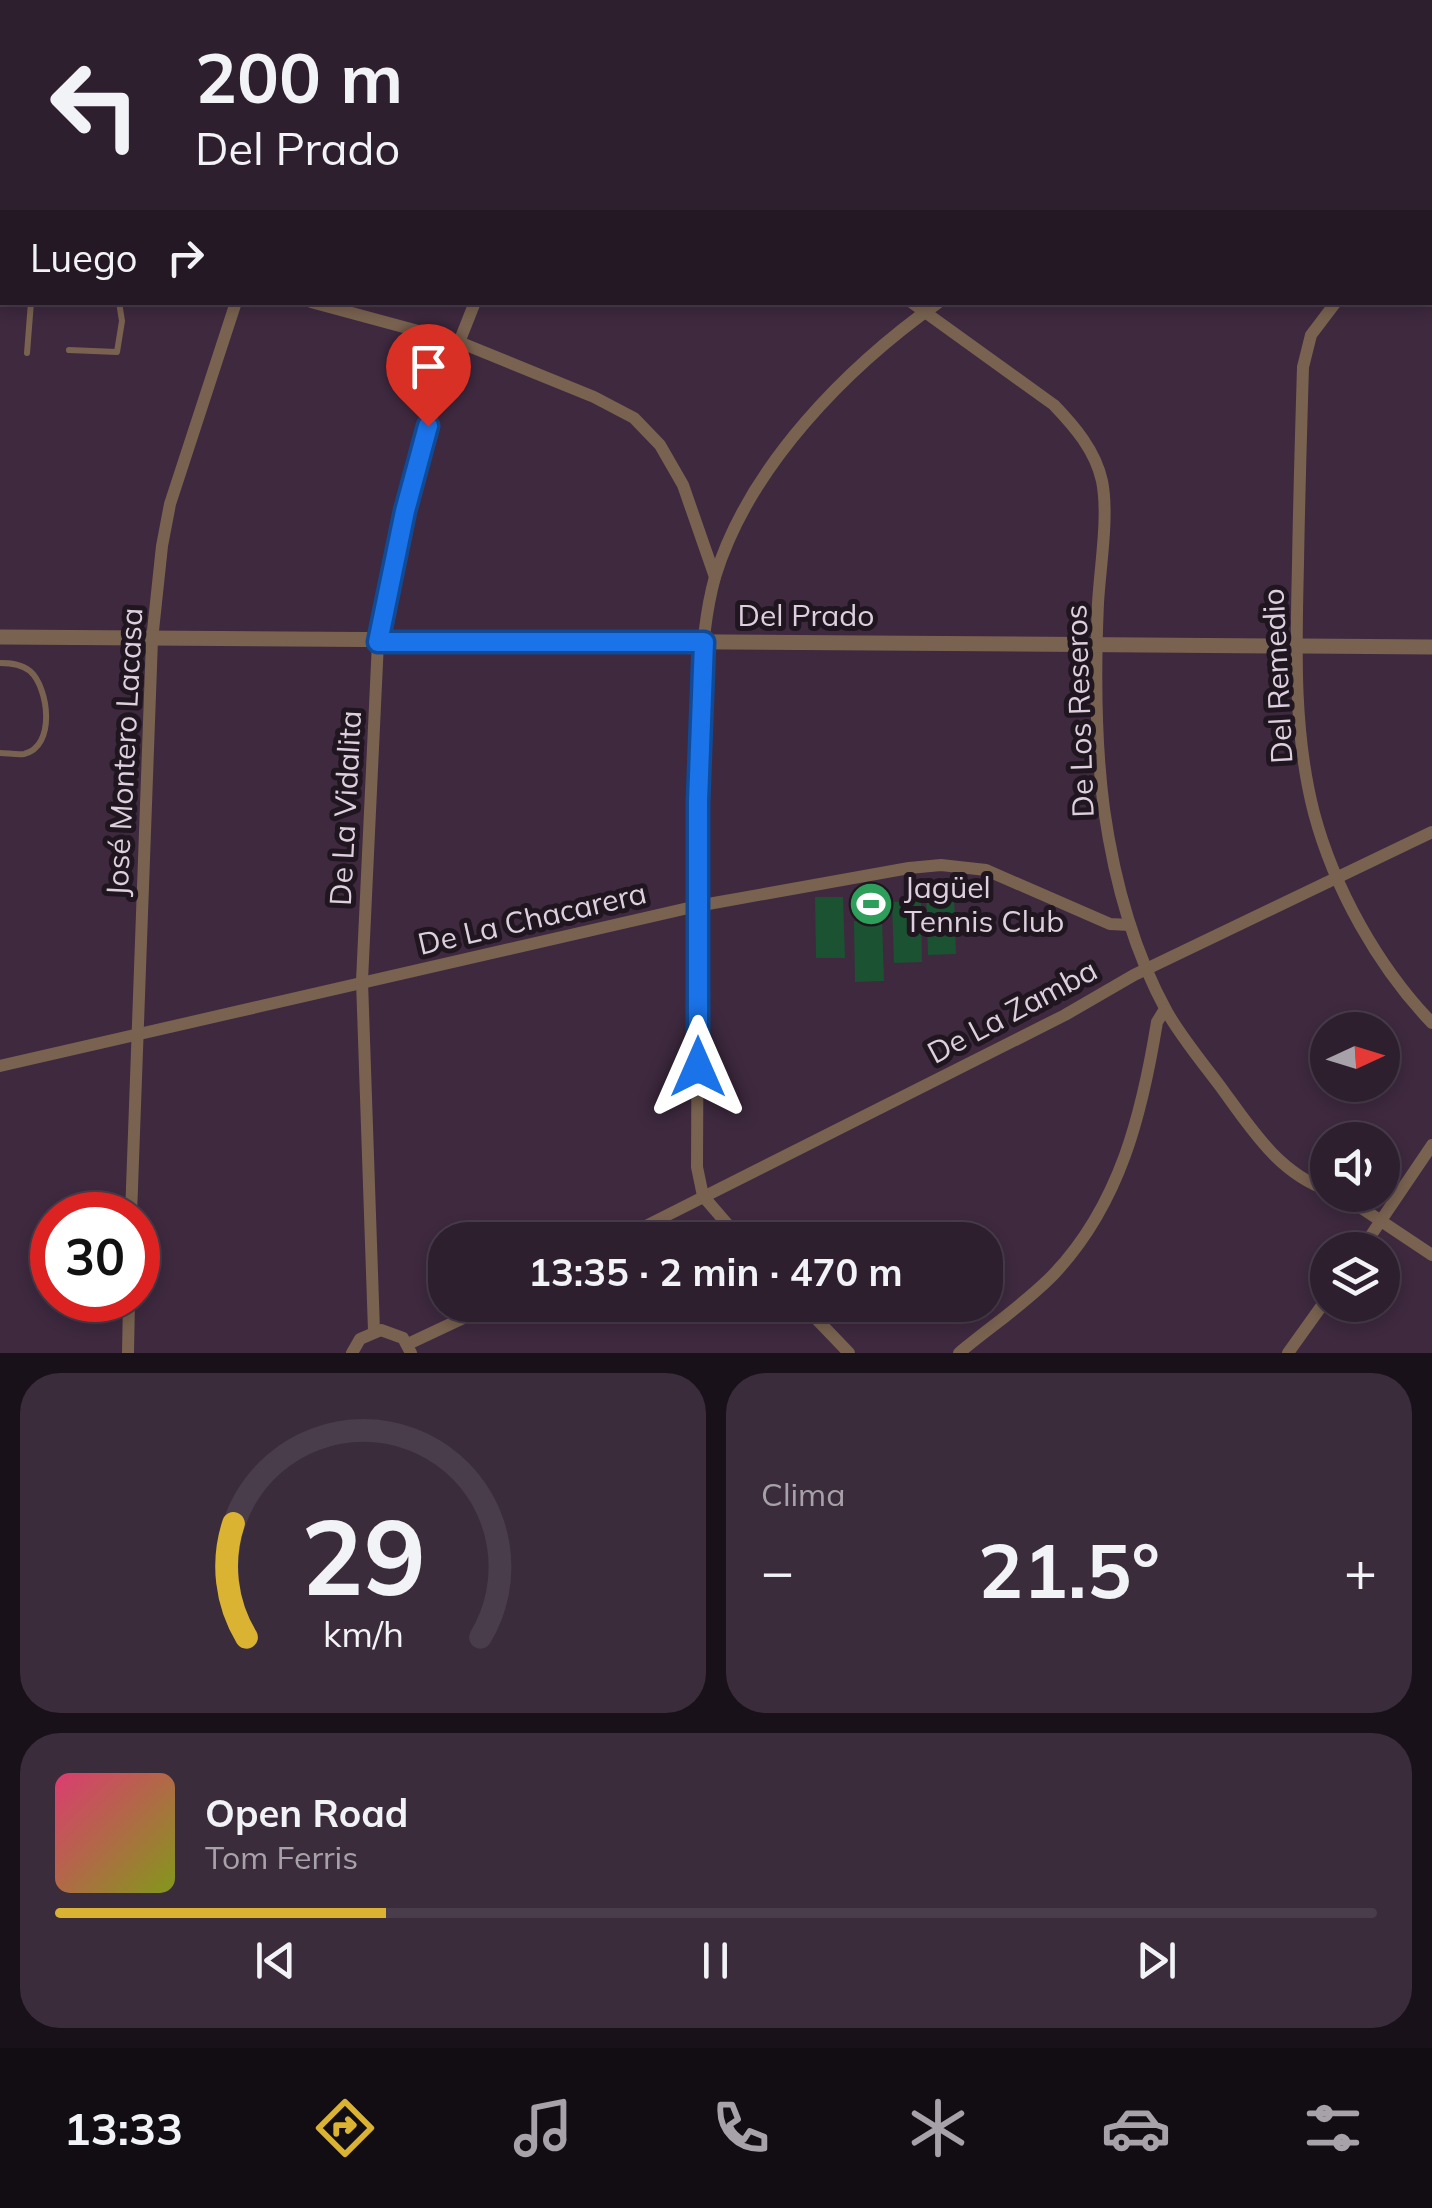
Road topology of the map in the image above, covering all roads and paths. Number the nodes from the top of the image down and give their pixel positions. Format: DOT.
graph roads {
  1 [pos="31,305"];
  2 [pos="119,305"];
  3 [pos="235,305"];
  4 [pos="323,305"];
  5 [pos="474,305"];
  6 [pos="1334,305"];
  7 [pos="925,307"];
  8 [pos="459,342"];
  9 [pos="69,350"];
  10 [pos="27,353"];
  11 [pos="715,578"];
  12 [pos="0,637"];
  13 [pos="152,640"];
  14 [pos="378,642"];
  15 [pos="704,642"];
  16 [pos="1096,644"];
  17 [pos="1296,646"];
  18 [pos="1432,647"];
  19 [pos="0,663"];
  20 [pos="0,753"];
  21 [pos="1432,832"];
  22 [pos="1339,879"];
  23 [pos="697,906"];
  24 [pos="1130,925"];
  25 [pos="1148,969"];
  26 [pos="362,981"];
  27 [pos="1165,1009"];
  28 [pos="1432,1023"];
  29 [pos="136,1034"];
  30 [pos="0,1066"];
  31 [pos="1432,1144"];
  32 [pos="1310,1183"];
  33 [pos="132,1192"];
  34 [pos="702,1196"];
  35 [pos="1369,1212"];
  36 [pos="1382,1220"];
  37 [pos="652,1222"];
  38 [pos="725,1222"];
  39 [pos="1374,1232"];
  40 [pos="1432,1255"];
  41 [pos="129,1322"];
  42 [pos="460,1322"];
  43 [pos="819,1322"];
  44 [pos="1310,1322"];
  45 [pos="374,1331"];
  46 [pos="409,1349"];
  47 [pos="128,1353"];
  48 [pos="352,1353"];
  49 [pos="849,1353"];
  50 [pos="960,1353"];
  51 [pos="1288,1353"];
  1 -- 10 [label="lane"];
  2 -- 9 [label="lane"];
  3 -- 13 [label="street, José Montero Lacasa"];
  4 -- 8 [label="street"];
  5 -- 8 [label="street, De La Vidalita"];
  6 -- 17 [label="street, Del Remedio"];
  7 -- 11 [label="street"];
  7 -- 16 [label="street, De Los Reseros"];
  8 -- 11 [label="street"];
  8 -- 14 [label="street, De La Vidalita"];
  11 -- 15 [label="street"];
  12 -- 13 [label="street, Del Prado"];
  13 -- 14 [label="street, Del Prado"];
  13 -- 29 [label="street, José Montero Lacasa"];
  14 -- 15 [label="street, Del Prado"];
  14 -- 26 [label="street, De La Vidalita"];
  15 -- 16 [label="street, Del Prado"];
  15 -- 23 [label="street"];
  16 -- 17 [label="street, Del Prado"];
  16 -- 24 [label="street, De Los Reseros"];
  17 -- 18 [label="street, Del Prado"];
  17 -- 22 [label="street, Del Remedio"];
  19 -- 20 [label="lane"];
  21 -- 22 [label="street, De La Zamba"];
  22 -- 25 [label="street, De La Zamba"];
  22 -- 28 [label="street, Del Remedio"];
  23 -- 24 [label="street, De La Chacarera"];
  23 -- 26 [label="street, De La Chacarera"];
  23 -- 34 [label="street"];
  24 -- 25 [label="street, De Los Reseros"];
  25 -- 27 [label="street, De Los Reseros"];
  25 -- 34 [label="street, De La Zamba"];
  26 -- 29 [label="street, De La Chacarera"];
  26 -- 45 [label="street, De La Vidalita"];
  27 -- 32 [label="street, De Los Reseros"];
  27 -- 50 [label="street"];
  29 -- 30 [label="street, De La Chacarera"];
  29 -- 33 [label="street, José Montero Lacasa"];
  31 -- 36 [label="street"];
  34 -- 37 [label="street, De La Zamba"];
  34 -- 38 [label="street"];
  35 -- 36 [label="street"];
  36 -- 39 [label="street"];
  36 -- 40 [label="street"];
  41 -- 47 [label="street"];
  42 -- 46 [label="street"];
  43 -- 49 [label="street"];
  44 -- 51 [label="street"];
  45 -- 46 [label="street"];
  45 -- 48 [label="street"];
}
